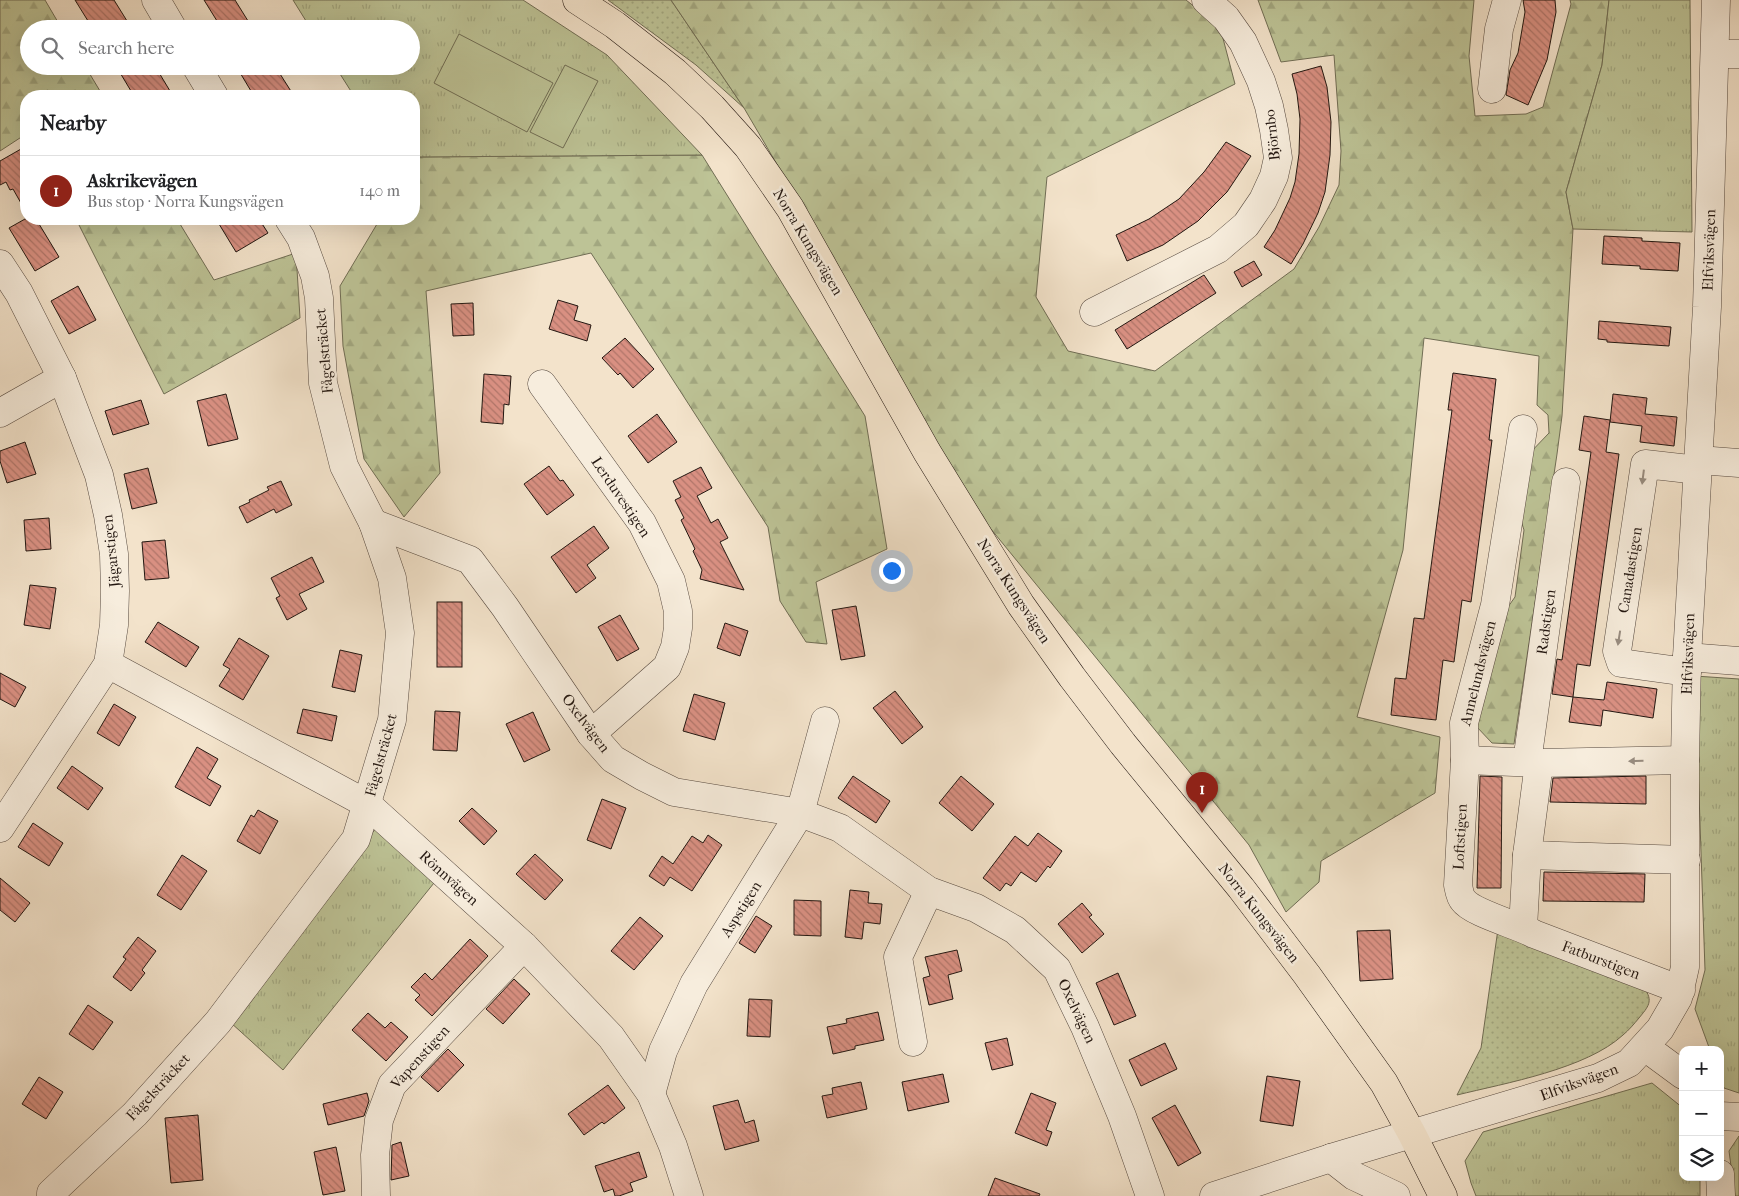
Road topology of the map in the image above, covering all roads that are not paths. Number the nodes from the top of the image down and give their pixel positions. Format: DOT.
graph roads {
  1 [pos="577,0"];
  2 [pos="1206,0"];
  3 [pos="1507,0"];
  4 [pos="1716,0"];
  5 [pos="161,2"];
  6 [pos="169,20"];
  7 [pos="1727,54"];
  8 [pos="201,75"];
  9 [pos="1492,89"];
  10 [pos="210,90"];
  11 [pos="293,225"];
  12 [pos="0,264"];
  13 [pos="1094,312"];
  14 [pos="62,378"];
  15 [pos="542,384"];
  16 [pos="0,413"];
  17 [pos="1523,429"];
  18 [pos="1739,464"];
  19 [pos="1698,465"];
  20 [pos="1566,482"];
  21 [pos="373,523"];
  22 [pos="1739,661"];
  23 [pos="108,664"];
  24 [pos="1687,665"];
  25 [pos="825,721"];
  26 [pos="592,734"];
  27 [pos="1465,760"];
  28 [pos="1685,760"];
  29 [pos="1533,762"];
  30 [pos="367,804"];
  31 [pos="800,813"];
  32 [pos="0,828"];
  33 [pos="1527,855"];
  34 [pos="1686,860"];
  35 [pos="929,891"];
  36 [pos="1472,909"];
  37 [pos="1523,928"];
  38 [pos="524,946"];
  39 [pos="1681,990"];
  40 [pos="912,1042"];
  41 [pos="1645,1047"];
  42 [pos="1679,1072"];
  43 [pos="651,1094"];
  44 [pos="1724,1116"];
  45 [pos="1739,1117"];
  46 [pos="1412,1134"];
  47 [pos="1331,1158"];
  48 [pos="1720,1181"];
  49 [pos="1255,1189"];
  50 [pos="51,1196"];
  51 [pos="376,1196"];
  52 [pos="689,1196"];
  53 [pos="1150,1196"];
  54 [pos="1214,1196"];
  55 [pos="1396,1196"];
  56 [pos="1443,1196"];
  57 [pos="1721,1196"];
  1 -- 46 [label="main road, Norra Kungsvägen"];
  2 -- 13 [label="street, Björnbo"];
  3 -- 9 [label="street"];
  4 -- 7 [label="street, Elfviksvägen"];
  5 -- 6 [label="street"];
  7 -- 19 [label="street, Elfviksvägen"];
  8 -- 10 [label="street"];
  11 -- 21 [label="street, Fågelsträcket"];
  12 -- 14 [label="street, Jägarstigen"];
  14 -- 16 [label="street"];
  14 -- 23 [label="street, Jägarstigen"];
  15 -- 26 [label="street, Lerduvestigen"];
  17 -- 27 [label="street, Annelundsvägen"];
  18 -- 19 [label="street"];
  19 -- 24 [label="street, Elfviksvägen"];
  19 -- 24 [label="street, Canadastigen, one-way"];
  20 -- 29 [label="street, Radstigen"];
  21 -- 26 [label="street, Oxelvägen"];
  21 -- 30 [label="street, Fågelsträcket"];
  22 -- 24 [label="street"];
  23 -- 30 [label="street, Rönnvägen"];
  23 -- 32 [label="street, Jägarstigen"];
  24 -- 28 [label="street, Elfviksvägen"];
  25 -- 31 [label="street, Aspstigen"];
  26 -- 31 [label="street, Oxelvägen"];
  27 -- 29 [label="street"];
  27 -- 36 [label="street, Loftstigen"];
  28 -- 29 [label="street, one-way"];
  28 -- 34 [label="street, Elfviksvägen"];
  29 -- 33 [label="street"];
  30 -- 38 [label="street, Rönnvägen"];
  30 -- 50 [label="street, Fågelsträcket"];
  31 -- 35 [label="street, Oxelvägen"];
  31 -- 43 [label="street, Aspstigen"];
  33 -- 34 [label="street"];
  33 -- 37 [label="street"];
  34 -- 39 [label="street, Elfviksvägen"];
  35 -- 40 [label="street"];
  35 -- 53 [label="street, Oxelvägen"];
  36 -- 37 [label="street, Fatburstigen"];
  37 -- 39 [label="street, Fatburstigen"];
  38 -- 43 [label="street, Rönnvägen"];
  38 -- 51 [label="street, Vapenstigen"];
  39 -- 41 [label="street, Elfviksvägen"];
  41 -- 42 [label="street"];
  41 -- 46 [label="street, Elfviksvägen"];
  43 -- 52 [label="street, Rönnvägen"];
  44 -- 45 [label="street"];
  46 -- 47 [label="street, Elfviksvägen"];
  46 -- 56 [label="main road, Norra Kungsvägen"];
  47 -- 49 [label="street, Elfviksvägen"];
  47 -- 55 [label="street"];
  48 -- 57 [label="street"];
  49 -- 54 [label="street, Elfviksvägen"];
}
